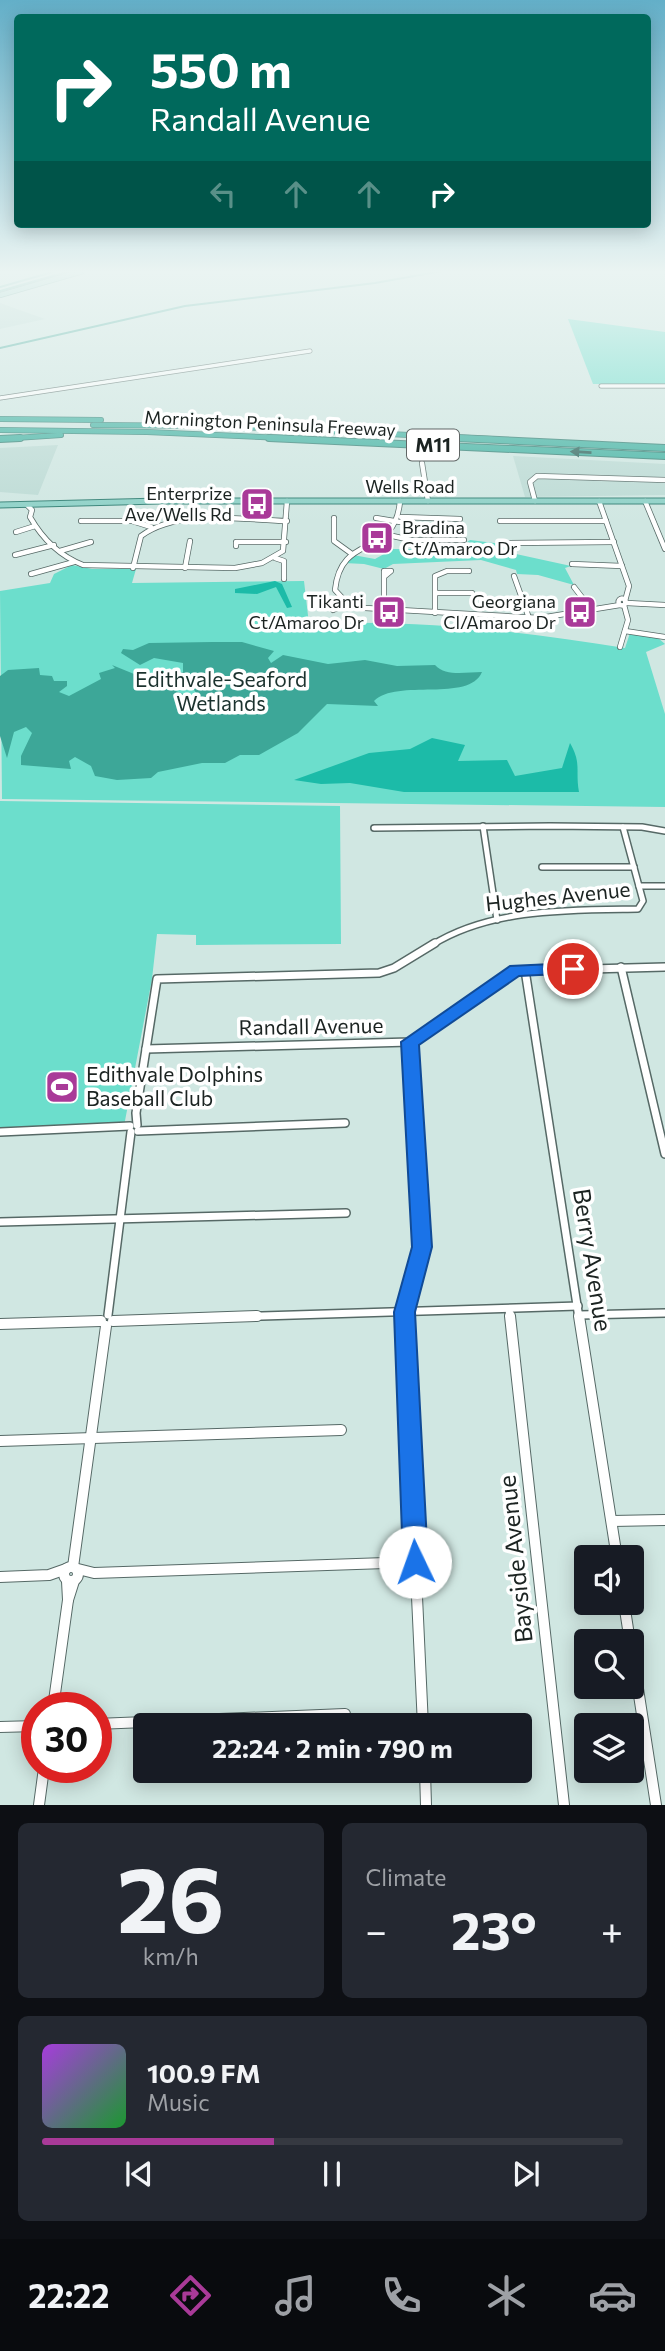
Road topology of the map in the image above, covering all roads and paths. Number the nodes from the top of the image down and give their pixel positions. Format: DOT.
graph roads {
  1 [pos="282,355"];
  2 [pos="601,386"];
  3 [pos="665,386"];
  4 [pos="0,398"];
  5 [pos="0,419"];
  6 [pos="221,426"];
  7 [pos="0,428"];
  8 [pos="216,435"];
  9 [pos="0,439"];
  10 [pos="665,447"];
  11 [pos="665,456"];
  12 [pos="422,463"];
  13 [pos="665,480"];
  14 [pos="272,501"];
  15 [pos="400,501"];
  16 [pos="428,501"];
  17 [pos="535,501"];
  18 [pos="599,501"];
  19 [pos="645,501"];
  20 [pos="665,501"];
  21 [pos="155,502"];
  22 [pos="286,502"];
  23 [pos="0,503"];
  24 [pos="29,507"];
  25 [pos="334,518"];
  26 [pos="376,518"];
  27 [pos="460,519"];
  28 [pos="401,520"];
  29 [pos="81,521"];
  30 [pos="287,521"];
  31 [pos="500,521"];
  32 [pos="606,521"];
  33 [pos="35,526"];
  34 [pos="151,527"];
  35 [pos="16,532"];
  36 [pos="388,534"];
  37 [pos="464,540"];
  38 [pos="190,541"];
  39 [pos="90,542"];
  40 [pos="286,542"];
  41 [pos="614,542"];
  42 [pos="509,543"];
  43 [pos="54,545"];
  44 [pos="236,546"];
  45 [pos="665,547"];
  46 [pos="60,551"];
  47 [pos="352,554"];
  48 [pos="15,555"];
  49 [pos="275,558"];
  50 [pos="74,562"];
  51 [pos="572,564"];
  52 [pos="622,566"];
  53 [pos="133,568"];
  54 [pos="185,568"];
  55 [pos="469,571"];
  56 [pos="31,574"];
  57 [pos="384,576"];
  58 [pos="514,576"];
  59 [pos="284,579"];
  60 [pos="574,587"];
  61 [pos="436,593"];
  62 [pos="472,593"];
  63 [pos="347,603"];
  64 [pos="665,604"];
  65 [pos="621,605"];
  66 [pos="591,609"];
  67 [pos="333,610"];
  68 [pos="383,610"];
  69 [pos="435,613"];
  70 [pos="529,618"];
  71 [pos="625,631"];
  72 [pos="665,637"];
  73 [pos="620,647"];
  74 [pos="483,826"];
  75 [pos="623,827"];
  76 [pos="374,828"];
  77 [pos="665,831"];
  78 [pos="542,867"];
  79 [pos="634,867"];
  80 [pos="639,886"];
  81 [pos="665,886"];
  82 [pos="497,920"];
  83 [pos="621,967"];
  84 [pos="665,967"];
  85 [pos="525,970"];
  86 [pos="410,1042"];
  87 [pos="146,1049"];
  88 [pos="345,1123"];
  89 [pos="134,1129"];
  90 [pos="0,1132"];
  91 [pos="665,1154"];
  92 [pos="346,1213"];
  93 [pos="122,1219"];
  94 [pos="0,1222"];
  95 [pos="509,1309"];
  96 [pos="579,1311"];
  97 [pos="404,1312"];
  98 [pos="665,1313"];
  99 [pos="107,1321"];
  100 [pos="0,1324"];
  101 [pos="341,1430"];
  102 [pos="90,1439"];
  103 [pos="0,1441"];
  104 [pos="665,1520"];
  105 [pos="612,1521"];
  106 [pos="615,1545"];
  107 [pos="415,1562"];
  108 [pos="71,1575"];
  109 [pos="0,1577"];
  110 [pos="54,1692"];
  111 [pos="640,1699"];
  112 [pos="422,1713"];
  113 [pos="112,1723"];
  114 [pos="133,1723"];
  115 [pos="21,1726"];
  116 [pos="0,1727"];
  117 [pos="42,1783"];
  118 [pos="425,1783"];
  119 [pos="39,1805"];
  120 [pos="426,1805"];
  121 [pos="564,1805"];
  122 [pos="656,1805"];
  1 -- 4 [label="street"];
  2 -- 3 [label="street"];
  5 -- 6 [label="highway"];
  6 -- 7 [label="highway, Mornington Peninsula Freeway / M11"];
  6 -- 10 [label="highway, Mornington Peninsula Freeway / M11"];
  7 -- 8 [label="highway, Mornington Peninsula Freeway / M11"];
  8 -- 9 [label="highway"];
  11 -- 8 [label="highway, Mornington Peninsula Freeway / M11, one-way"];
  12 -- 16 [label="street"];
  13 -- 17 [label="street"];
  14 -- 21 [label="main road"];
  14 -- 22 [label="main road"];
  14 -- 22 [label="main road"];
  15 -- 16 [label="main road, Wells Road"];
  15 -- 22 [label="main road, Wells Road"];
  15 -- 28 [label="street"];
  16 -- 17 [label="main road, Wells Road"];
  17 -- 18 [label="main road, Wells Road"];
  18 -- 19 [label="main road, Wells Road"];
  18 -- 32 [label="street"];
  19 -- 20 [label="main road, Wells Road"];
  19 -- 45 [label="street"];
  21 -- 23 [label="main road"];
  21 -- 24 [label="main road"];
  22 -- 30 [label="street"];
  23 -- 24 [label="main road"];
  24 -- 33 [label="street"];
  25 -- 47 [label="street"];
  26 -- 28 [label="street"];
  27 -- 28 [label="street"];
  28 -- 36 [label="street"];
  29 -- 34 [label="street"];
  30 -- 34 [label="street"];
  30 -- 40 [label="street"];
  31 -- 32 [label="street"];
  32 -- 41 [label="street"];
  33 -- 35 [label="street"];
  33 -- 43 [label="street"];
  34 -- 53 [label="street"];
  36 -- 37 [label="street"];
  36 -- 47 [label="street"];
  38 -- 54 [label="street"];
  39 -- 46 [label="street"];
  40 -- 44 [label="street"];
  40 -- 49 [label="street"];
  41 -- 42 [label="street"];
  41 -- 52 [label="street"];
  43 -- 46 [label="street"];
  43 -- 48 [label="street"];
  46 -- 50 [label="street"];
  47 -- 63 [label="street"];
  49 -- 54 [label="street"];
  49 -- 59 [label="street"];
  50 -- 53 [label="street"];
  50 -- 56 [label="street"];
  51 -- 52 [label="street"];
  52 -- 65 [label="street"];
  53 -- 54 [label="street"];
  55 -- 61 [label="street"];
  57 -- 68 [label="street"];
  58 -- 70 [label="street"];
  60 -- 66 [label="street"];
  61 -- 62 [label="street"];
  61 -- 69 [label="street"];
  63 -- 67 [label="street"];
  63 -- 68 [label="street"];
  64 -- 65 [label="street"];
  65 -- 66 [label="street"];
  65 -- 71 [label="street"];
  66 -- 70 [label="street"];
  68 -- 69 [label="street"];
  69 -- 70 [label="street"];
  71 -- 72 [label="street"];
  71 -- 73 [label="street"];
  74 -- 75 [label="street"];
  74 -- 76 [label="street"];
  74 -- 82 [label="street"];
  75 -- 77 [label="street"];
  75 -- 79 [label="street, Hughes Avenue"];
  78 -- 79 [label="street"];
  79 -- 80 [label="street, Hughes Avenue"];
  80 -- 81 [label="street"];
  80 -- 82 [label="street, Hughes Avenue"];
  82 -- 87 [label="street, Hughes Avenue"];
  83 -- 84 [label="street, Randall Avenue"];
  83 -- 85 [label="street, Randall Avenue"];
  83 -- 91 [label="street"];
  85 -- 86 [label="street, Randall Avenue"];
  85 -- 96 [label="street, Berry Avenue"];
  86 -- 87 [label="street, Randall Avenue"];
  86 -- 97 [label="street"];
  87 -- 89 [label="street"];
  88 -- 89 [label="street"];
  89 -- 90 [label="street"];
  89 -- 93 [label="street"];
  92 -- 93 [label="street"];
  93 -- 94 [label="street"];
  93 -- 99 [label="street"];
  95 -- 96 [label="street"];
  95 -- 97 [label="street"];
  95 -- 121 [label="street, Bayside Avenue"];
  96 -- 98 [label="street"];
  96 -- 105 [label="street, Berry Avenue"];
  97 -- 99 [label="street"];
  97 -- 107 [label="street"];
  99 -- 100 [label="street"];
  99 -- 102 [label="street"];
  101 -- 102 [label="street"];
  102 -- 103 [label="street"];
  102 -- 108 [label="street"];
  104 -- 105 [label="street"];
  105 -- 106 [label="street, Berry Avenue"];
  107 -- 108 [label="street"];
  107 -- 112 [label="street"];
  108 -- 109 [label="street"];
  108 -- 110 [label="street"];
  111 -- 122 [label="street"];
  113 -- 114 [label="street"];
  115 -- 116 [label="street"];
  117 -- 119 [label="street"];
  118 -- 120 [label="street"];
}
